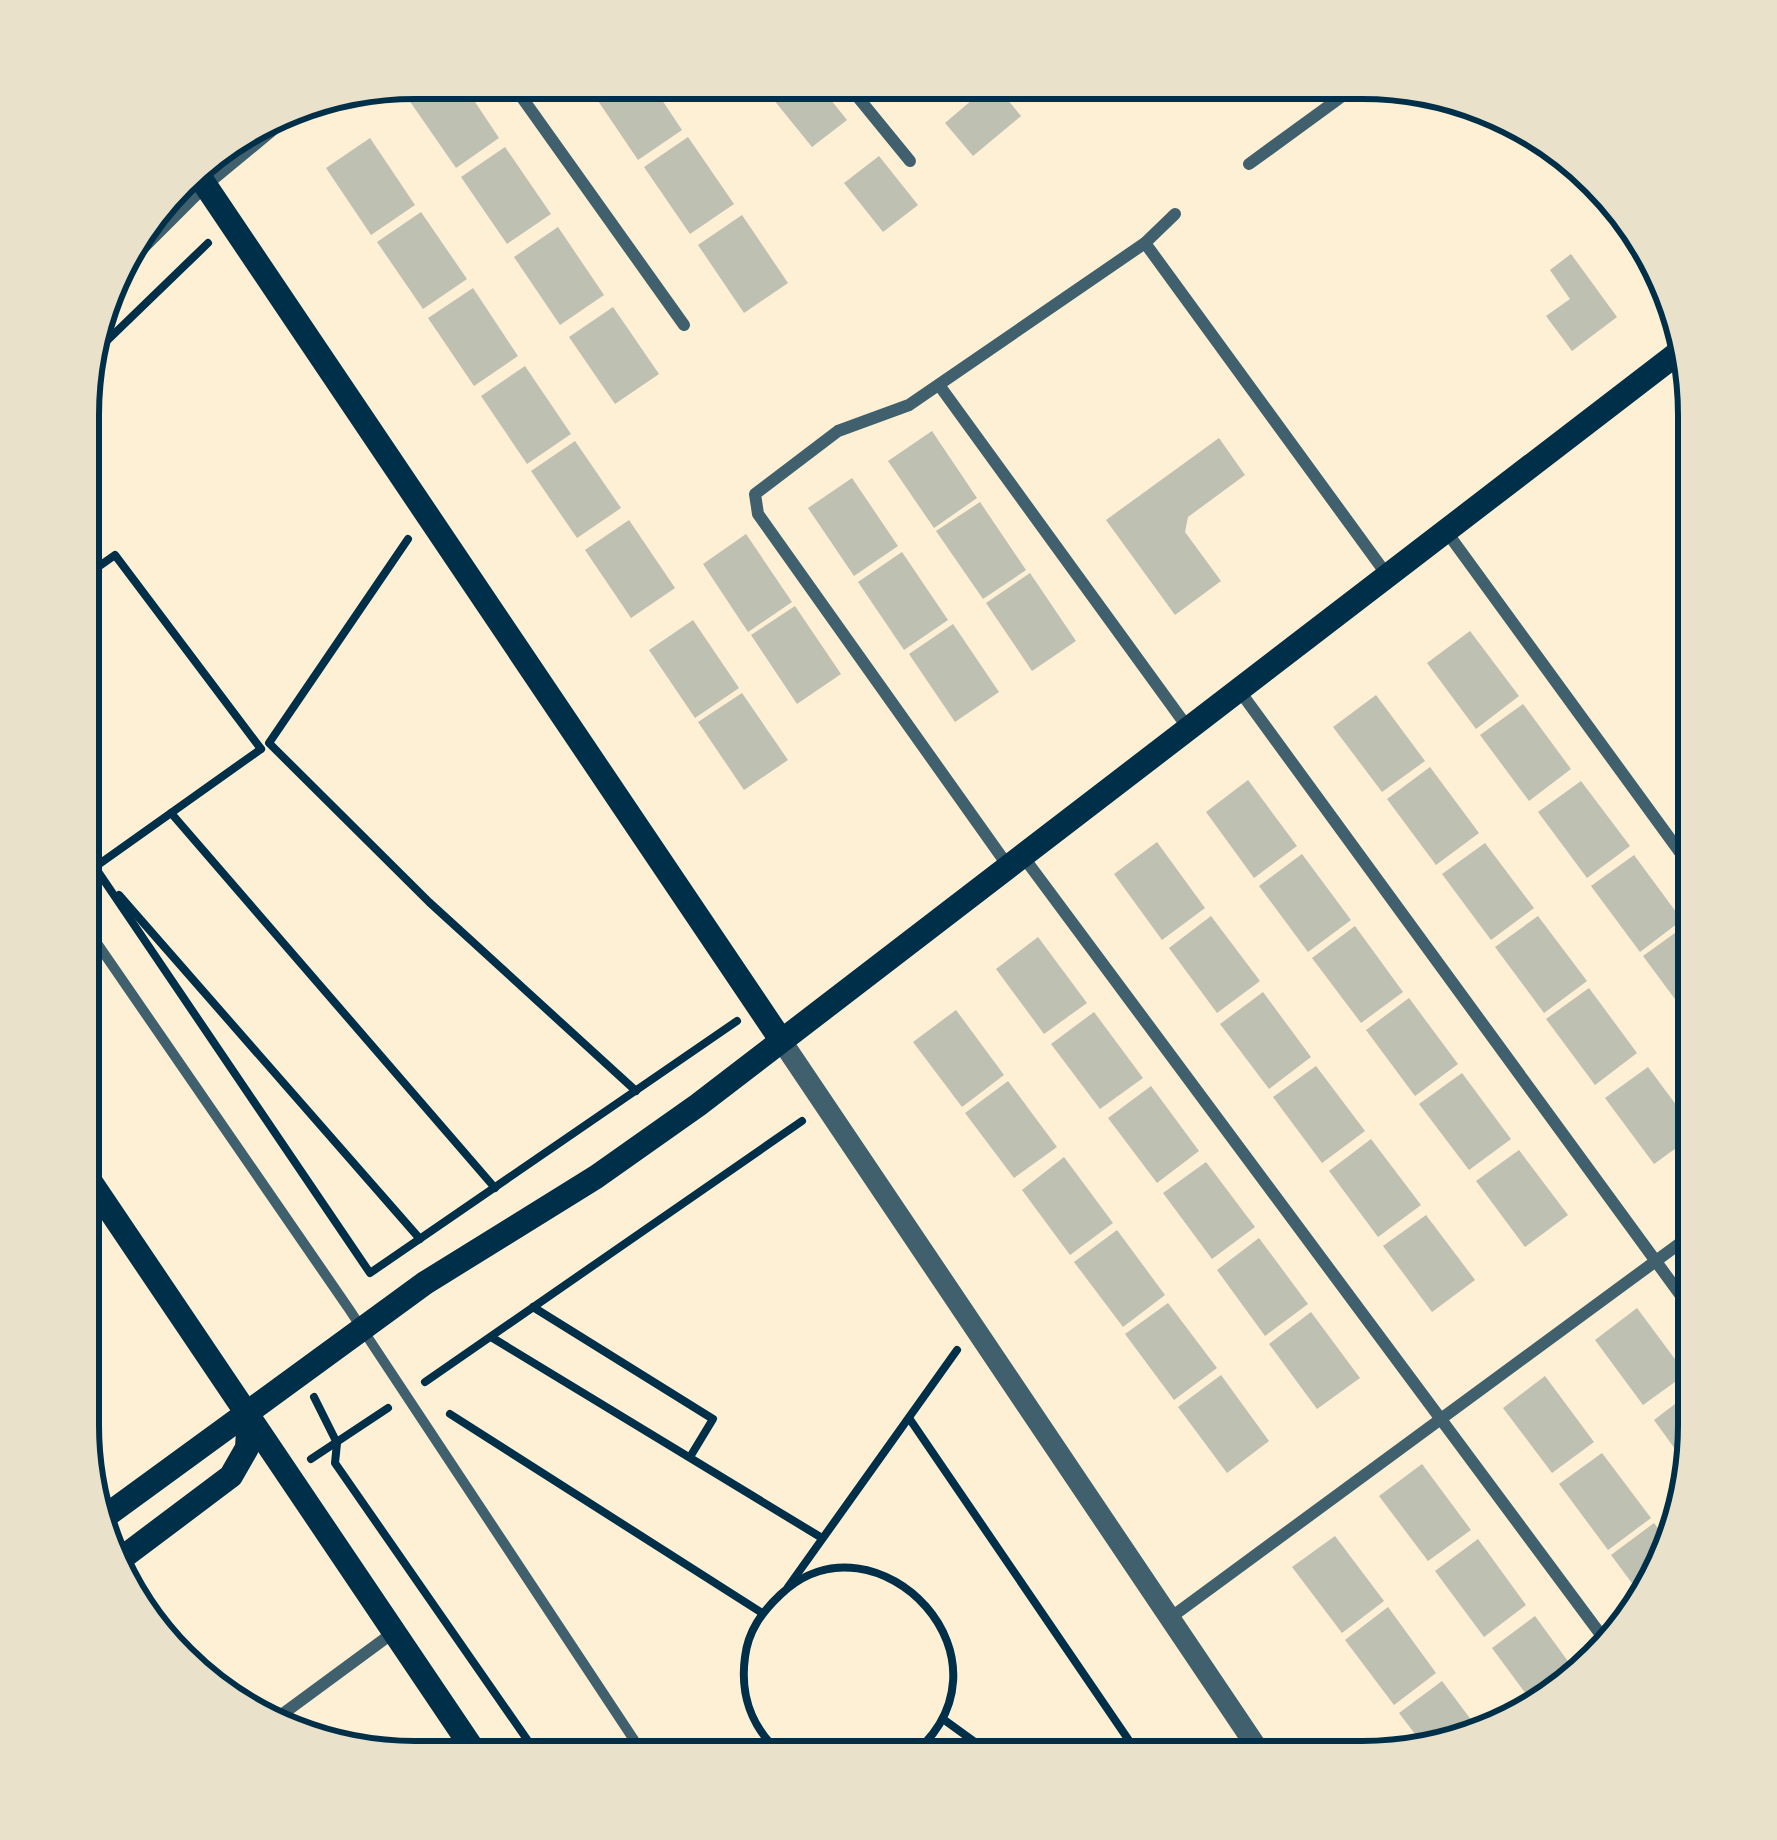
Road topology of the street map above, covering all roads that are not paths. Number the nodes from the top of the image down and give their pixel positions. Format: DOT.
graph roads {
  1 [pos="523,99"];
  2 [pos="859,99"];
  3 [pos="1338,99"];
  4 [pos="910,161"];
  5 [pos="1249,164"];
  6 [pos="202,182"];
  7 [pos="1175,214"];
  8 [pos="1145,243"];
  9 [pos="684,325"];
  10 [pos="1672,357"];
  11 [pos="939,385"];
  12 [pos="1446,531"];
  13 [pos="1388,575"];
  14 [pos="1238,689"];
  15 [pos="1188,728"];
  16 [pos="1677,848"];
  17 [pos="1015,861"];
  18 [pos="100,947"];
  19 [pos="782,1040"];
  20 [pos="100,1195"];
  21 [pos="1677,1246"];
  22 [pos="1656,1261"];
  23 [pos="1677,1290"];
  24 [pos="363,1330"];
  25 [pos="248,1411"];
  26 [pos="1441,1420"];
  27 [pos="112,1512"];
  28 [pos="127,1554"];
  29 [pos="1171,1618"];
  30 [pos="395,1631"];
  31 [pos="1600,1633"];
  32 [pos="285,1712"];
  33 [pos="467,1740"];
  34 [pos="633,1740"];
  35 [pos="1253,1740"];
  1 -- 9 [label="street"];
  2 -- 4 [label="street"];
  3 -- 5 [label="street"];
  6 -- 19 [label="main road"];
  7 -- 8 [label="street"];
  8 -- 11 [label="street"];
  8 -- 13 [label="street"];
  10 -- 12 [label="main road"];
  11 -- 15 [label="street"];
  11 -- 17 [label="street"];
  12 -- 13 [label="main road"];
  12 -- 16 [label="street"];
  13 -- 14 [label="main road"];
  14 -- 15 [label="main road"];
  14 -- 22 [label="street"];
  15 -- 17 [label="main road"];
  17 -- 19 [label="main road"];
  17 -- 26 [label="street"];
  18 -- 24 [label="street"];
  19 -- 24 [label="main road"];
  19 -- 29 [label="street"];
  20 -- 25 [label="main road"];
  21 -- 22 [label="street"];
  22 -- 23 [label="street"];
  22 -- 26 [label="street"];
  24 -- 25 [label="main road"];
  24 -- 34 [label="street"];
  25 -- 27 [label="main road"];
  25 -- 28 [label="main road"];
  25 -- 30 [label="main road"];
  26 -- 29 [label="street"];
  26 -- 31 [label="street"];
  29 -- 35 [label="street"];
  30 -- 32 [label="street"];
  30 -- 33 [label="main road"];
}
